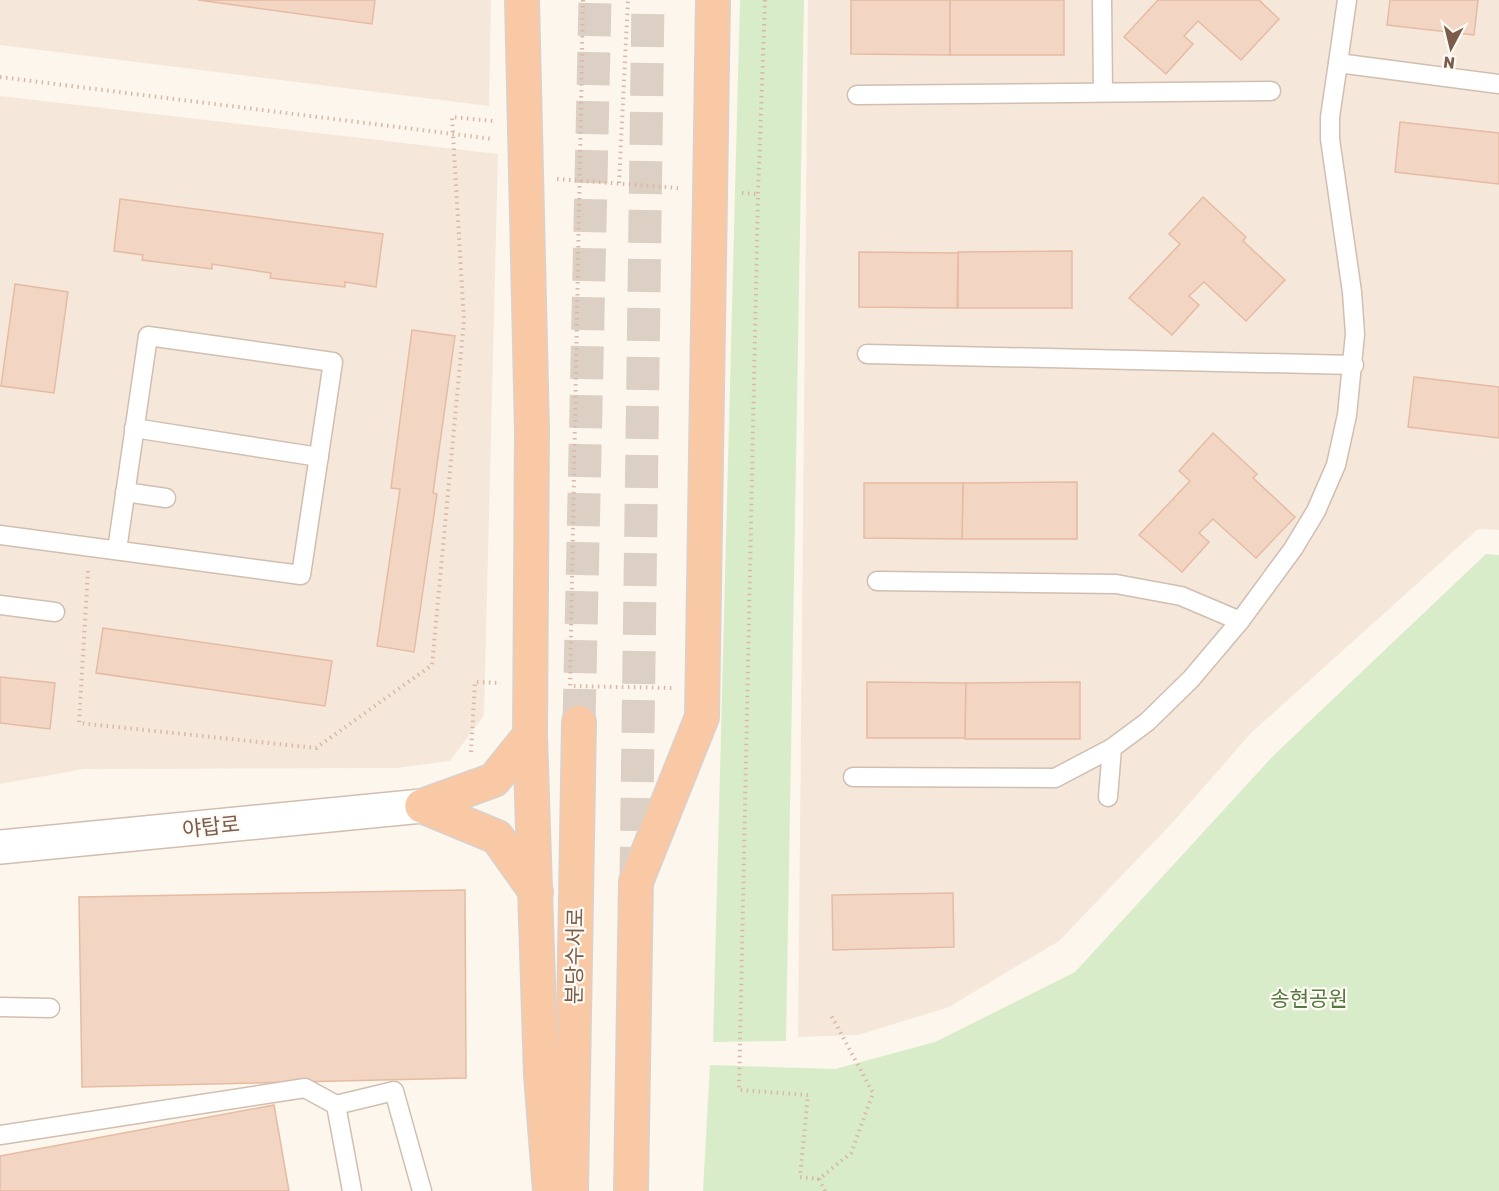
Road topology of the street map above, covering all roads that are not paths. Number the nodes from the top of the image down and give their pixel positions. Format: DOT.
graph roads {
  1 [pos="522,0"];
  2 [pos="713,0"];
  3 [pos="1102,0"];
  4 [pos="1347,0"];
  5 [pos="1338,63"];
  6 [pos="1499,84"];
  7 [pos="1271,91"];
  8 [pos="1103,92"];
  9 [pos="857,95"];
  10 [pos="867,354"];
  11 [pos="1354,364"];
  12 [pos="135,428"];
  13 [pos="319,457"];
  14 [pos="125,492"];
  15 [pos="166,498"];
  16 [pos="0,535"];
  17 [pos="117,550"];
  18 [pos="877,581"];
  19 [pos="0,605"];
  20 [pos="55,612"];
  21 [pos="1240,621"];
  22 [pos="579,722"];
  23 [pos="530,735"];
  24 [pos="1112,748"];
  25 [pos="853,777"];
  26 [pos="1108,797"];
  27 [pos="422,806"];
  28 [pos="0,847"];
  29 [pos="536,892"];
  30 [pos="0,1007"];
  31 [pos="50,1008"];
  32 [pos="336,1105"];
  33 [pos="0,1135"];
  34 [pos="352,1191"];
  35 [pos="422,1191"];
  36 [pos="550,1191"];
  37 [pos="571,1191"];
  38 [pos="632,1191"];
  1 -- 23 [label="highway"];
  2 -- 38 [label="highway"];
  3 -- 8 [label="lane"];
  4 -- 5 [label="lane"];
  5 -- 6 [label="lane"];
  5 -- 11 [label="lane"];
  7 -- 8 [label="lane"];
  8 -- 9 [label="lane"];
  10 -- 11 [label="lane"];
  11 -- 21 [label="lane"];
  12 -- 13 [label="lane"];
  12 -- 13 [label="lane"];
  12 -- 14 [label="lane"];
  13 -- 17 [label="lane"];
  14 -- 15 [label="lane"];
  14 -- 17 [label="lane"];
  16 -- 17 [label="lane"];
  18 -- 21 [label="lane"];
  19 -- 20 [label="lane"];
  21 -- 24 [label="lane"];
  22 -- 37 [label="highway, 분당수서로"];
  23 -- 27 [label="highway"];
  23 -- 29 [label="highway"];
  24 -- 25 [label="lane"];
  24 -- 26 [label="lane"];
  27 -- 28 [label="street, 야탑로"];
  27 -- 29 [label="highway"];
  29 -- 36 [label="highway"];
  30 -- 31 [label="lane"];
  32 -- 33 [label="lane"];
  32 -- 34 [label="lane"];
  32 -- 35 [label="lane"];
}
